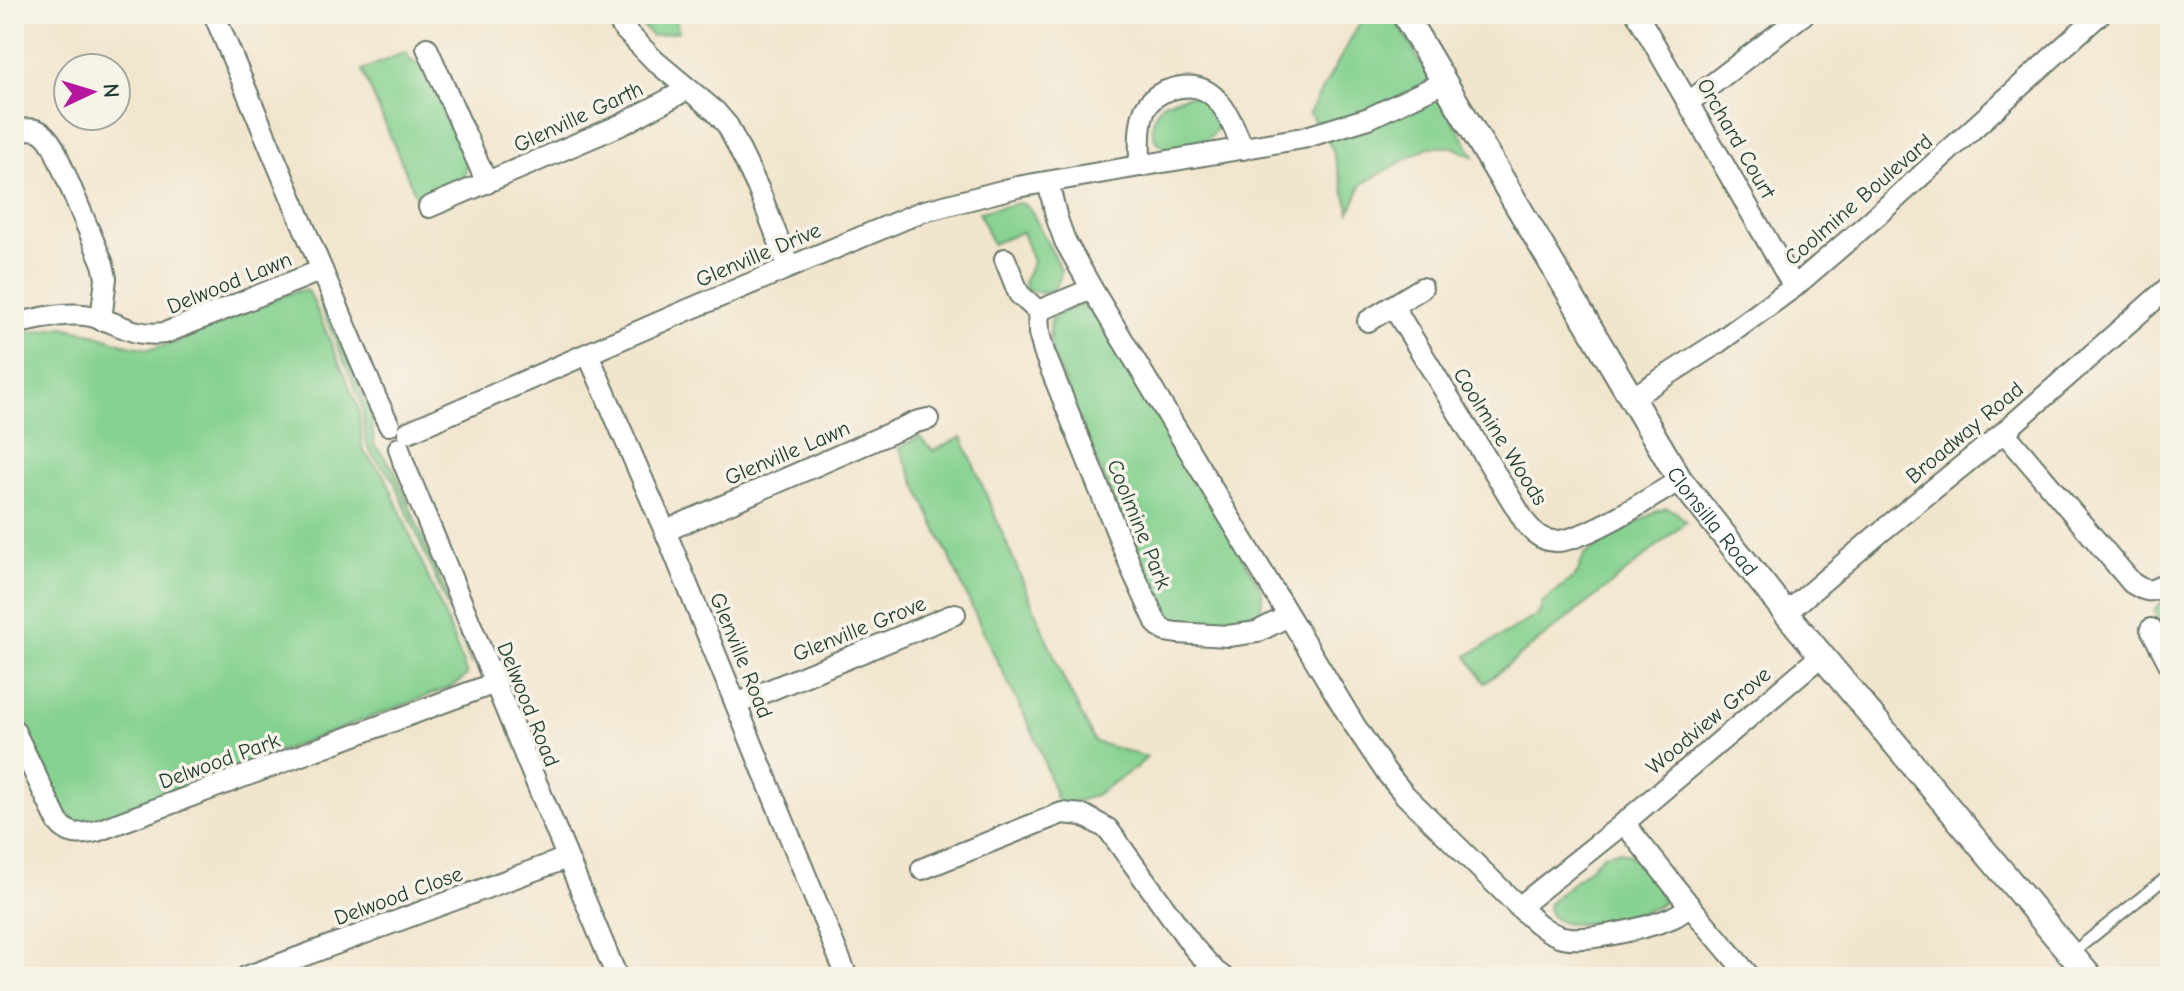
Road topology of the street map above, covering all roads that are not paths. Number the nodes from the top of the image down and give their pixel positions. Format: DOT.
graph roads {
  1 [pos="214,14"];
  2 [pos="615,14"];
  3 [pos="1404,14"];
  4 [pos="1637,14"];
  5 [pos="1804,14"];
  6 [pos="2100,14"];
  7 [pos="427,48"];
  8 [pos="1444,82"];
  9 [pos="688,89"];
  10 [pos="1689,102"];
  11 [pos="14,131"];
  12 [pos="1243,149"];
  13 [pos="1140,166"];
  14 [pos="1048,182"];
  15 [pos="487,183"];
  16 [pos="429,207"];
  17 [pos="1005,259"];
  18 [pos="789,267"];
  19 [pos="322,270"];
  20 [pos="2170,286"];
  21 [pos="1794,287"];
  22 [pos="1422,288"];
  23 [pos="1092,289"];
  24 [pos="1393,306"];
  25 [pos="1038,311"];
  26 [pos="101,320"];
  27 [pos="1368,321"];
  28 [pos="14,324"];
  29 [pos="588,354"];
  30 [pos="1630,399"];
  31 [pos="928,419"];
  32 [pos="2004,432"];
  33 [pos="399,435"];
  34 [pos="1680,480"];
  35 [pos="665,531"];
  36 [pos="2170,581"];
  37 [pos="1786,613"];
  38 [pos="955,614"];
  39 [pos="1288,616"];
  40 [pos="2151,629"];
  41 [pos="1822,655"];
  42 [pos="2168,655"];
  43 [pos="495,683"];
  44 [pos="736,704"];
  45 [pos="14,730"];
  46 [pos="1624,823"];
  47 [pos="567,858"];
  48 [pos="922,869"];
  49 [pos="2163,880"];
  50 [pos="1690,906"];
  51 [pos="1519,907"];
  52 [pos="2071,954"];
  53 [pos="1217,975"];
  54 [pos="246,977"];
  55 [pos="617,977"];
  56 [pos="847,977"];
  57 [pos="1750,977"];
  58 [pos="2090,977"];
  1 -- 19 [label="street, Delwood Road"];
  2 -- 9 [label="street"];
  3 -- 8 [label="street, Clonsilla Road"];
  4 -- 10 [label="street, Orchard Court"];
  5 -- 10 [label="street"];
  6 -- 21 [label="street, Coolmine Boulevard"];
  7 -- 15 [label="street"];
  8 -- 12 [label="street, Glenville Drive"];
  8 -- 30 [label="street, Clonsilla Road"];
  9 -- 15 [label="street, Glenville Garth"];
  9 -- 18 [label="street"];
  10 -- 21 [label="street, Orchard Court"];
  11 -- 26 [label="street"];
  12 -- 13 [label="street, Glenville Drive"];
  12 -- 13 [label="street"];
  13 -- 14 [label="street, Glenville Drive"];
  14 -- 18 [label="street, Glenville Drive"];
  14 -- 23 [label="street"];
  15 -- 16 [label="street, Glenville Garth"];
  17 -- 25 [label="street"];
  18 -- 29 [label="street, Glenville Drive"];
  19 -- 26 [label="street, Delwood Lawn"];
  19 -- 33 [label="street, Delwood Road"];
  20 -- 32 [label="street, Broadway Road"];
  21 -- 30 [label="street, Coolmine Boulevard"];
  22 -- 24 [label="street"];
  23 -- 25 [label="street"];
  23 -- 39 [label="street"];
  24 -- 27 [label="street"];
  24 -- 34 [label="street, Coolmine Woods"];
  25 -- 39 [label="street, Coolmine Park"];
  26 -- 28 [label="street, Delwood Lawn"];
  29 -- 33 [label="street, Glenville Drive"];
  29 -- 35 [label="street, Glenville Road"];
  30 -- 34 [label="street, Clonsilla Road"];
  31 -- 35 [label="street, Glenville Lawn"];
  32 -- 36 [label="street"];
  32 -- 37 [label="street, Broadway Road"];
  33 -- 43 [label="street, Delwood Road"];
  34 -- 37 [label="street, Clonsilla Road"];
  35 -- 44 [label="street, Glenville Road"];
  37 -- 41 [label="street, Clonsilla Road"];
  38 -- 44 [label="street, Glenville Grove"];
  39 -- 51 [label="street"];
  40 -- 42 [label="street"];
  41 -- 46 [label="street, Woodview Grove"];
  41 -- 52 [label="street, Clonsilla Road"];
  43 -- 45 [label="street, Delwood Park"];
  43 -- 47 [label="street, Delwood Road"];
  44 -- 56 [label="street, Glenville Road"];
  46 -- 50 [label="street"];
  46 -- 51 [label="street, Woodview Grove"];
  47 -- 54 [label="street, Delwood Close"];
  47 -- 55 [label="street, Delwood Road"];
  48 -- 53 [label="street"];
  49 -- 52 [label="lane"];
  50 -- 51 [label="street"];
  50 -- 57 [label="street"];
  52 -- 58 [label="street, Clonsilla Road"];
}
